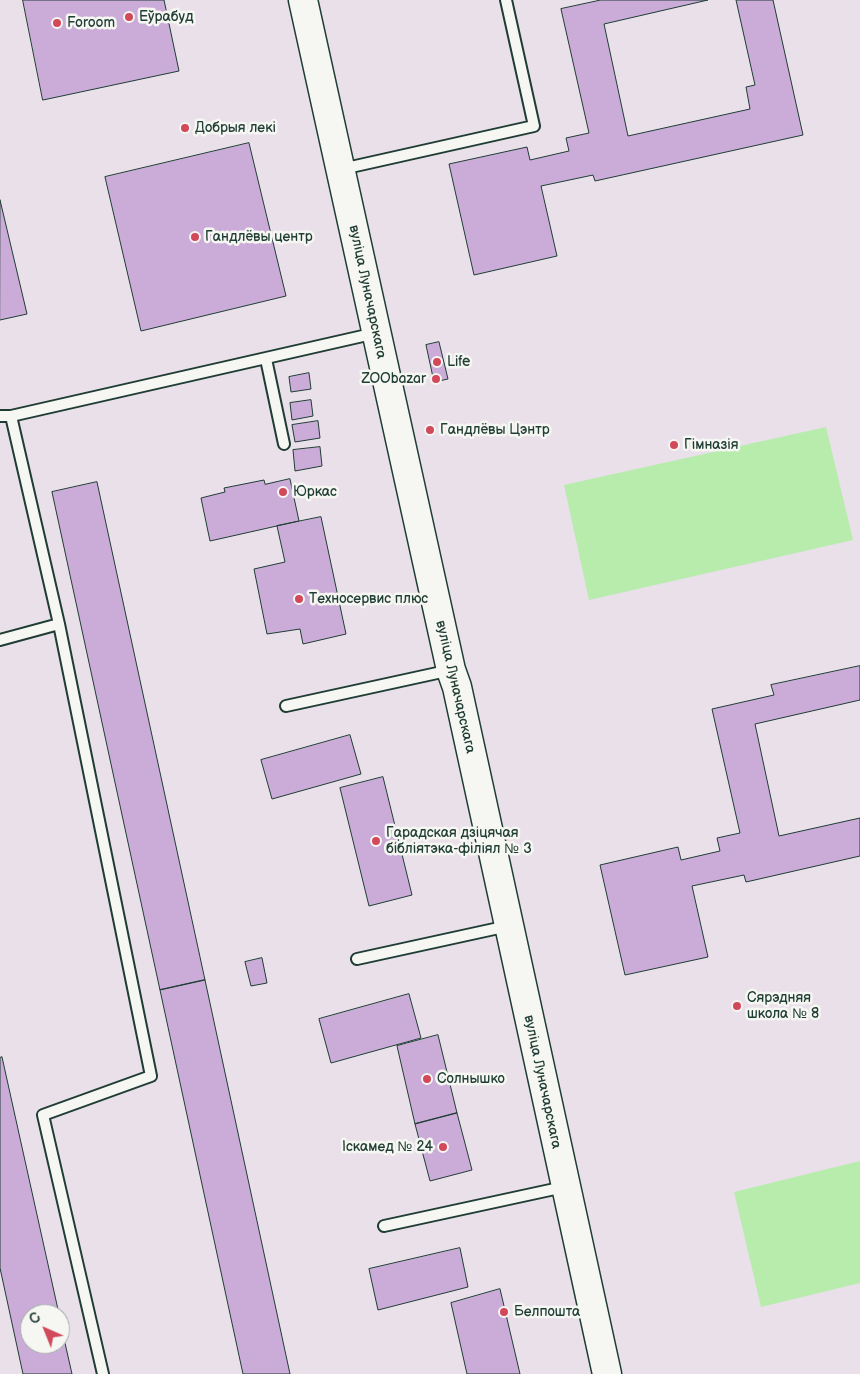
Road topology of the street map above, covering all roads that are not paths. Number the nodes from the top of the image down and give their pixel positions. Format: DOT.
graph roads {
  1 [pos="303,0"];
  2 [pos="506,0"];
  3 [pos="341,170"];
  4 [pos="377,333"];
  5 [pos="266,359"];
  6 [pos="0,416"];
  7 [pos="11,416"];
  8 [pos="284,444"];
  9 [pos="59,624"];
  10 [pos="0,640"];
  11 [pos="451,670"];
  12 [pos="286,706"];
  13 [pos="508,926"];
  14 [pos="357,959"];
  15 [pos="565,1186"];
  16 [pos="384,1226"];
  17 [pos="103,1374"];
  18 [pos="606,1374"];
  1 -- 3 [label="street, вуліца Луначарскага"];
  2 -- 3 [label="lane"];
  3 -- 4 [label="street, вуліца Луначарскага"];
  4 -- 5 [label="lane"];
  4 -- 11 [label="street, вуліца Луначарскага"];
  5 -- 7 [label="lane"];
  5 -- 8 [label="lane"];
  6 -- 7 [label="lane"];
  7 -- 9 [label="lane"];
  9 -- 10 [label="lane"];
  9 -- 17 [label="lane"];
  11 -- 12 [label="lane"];
  11 -- 13 [label="street, вуліца Луначарскага"];
  13 -- 14 [label="lane"];
  13 -- 15 [label="street, вуліца Луначарскага"];
  15 -- 16 [label="lane"];
  15 -- 18 [label="street, вуліца Луначарскага"];
}
